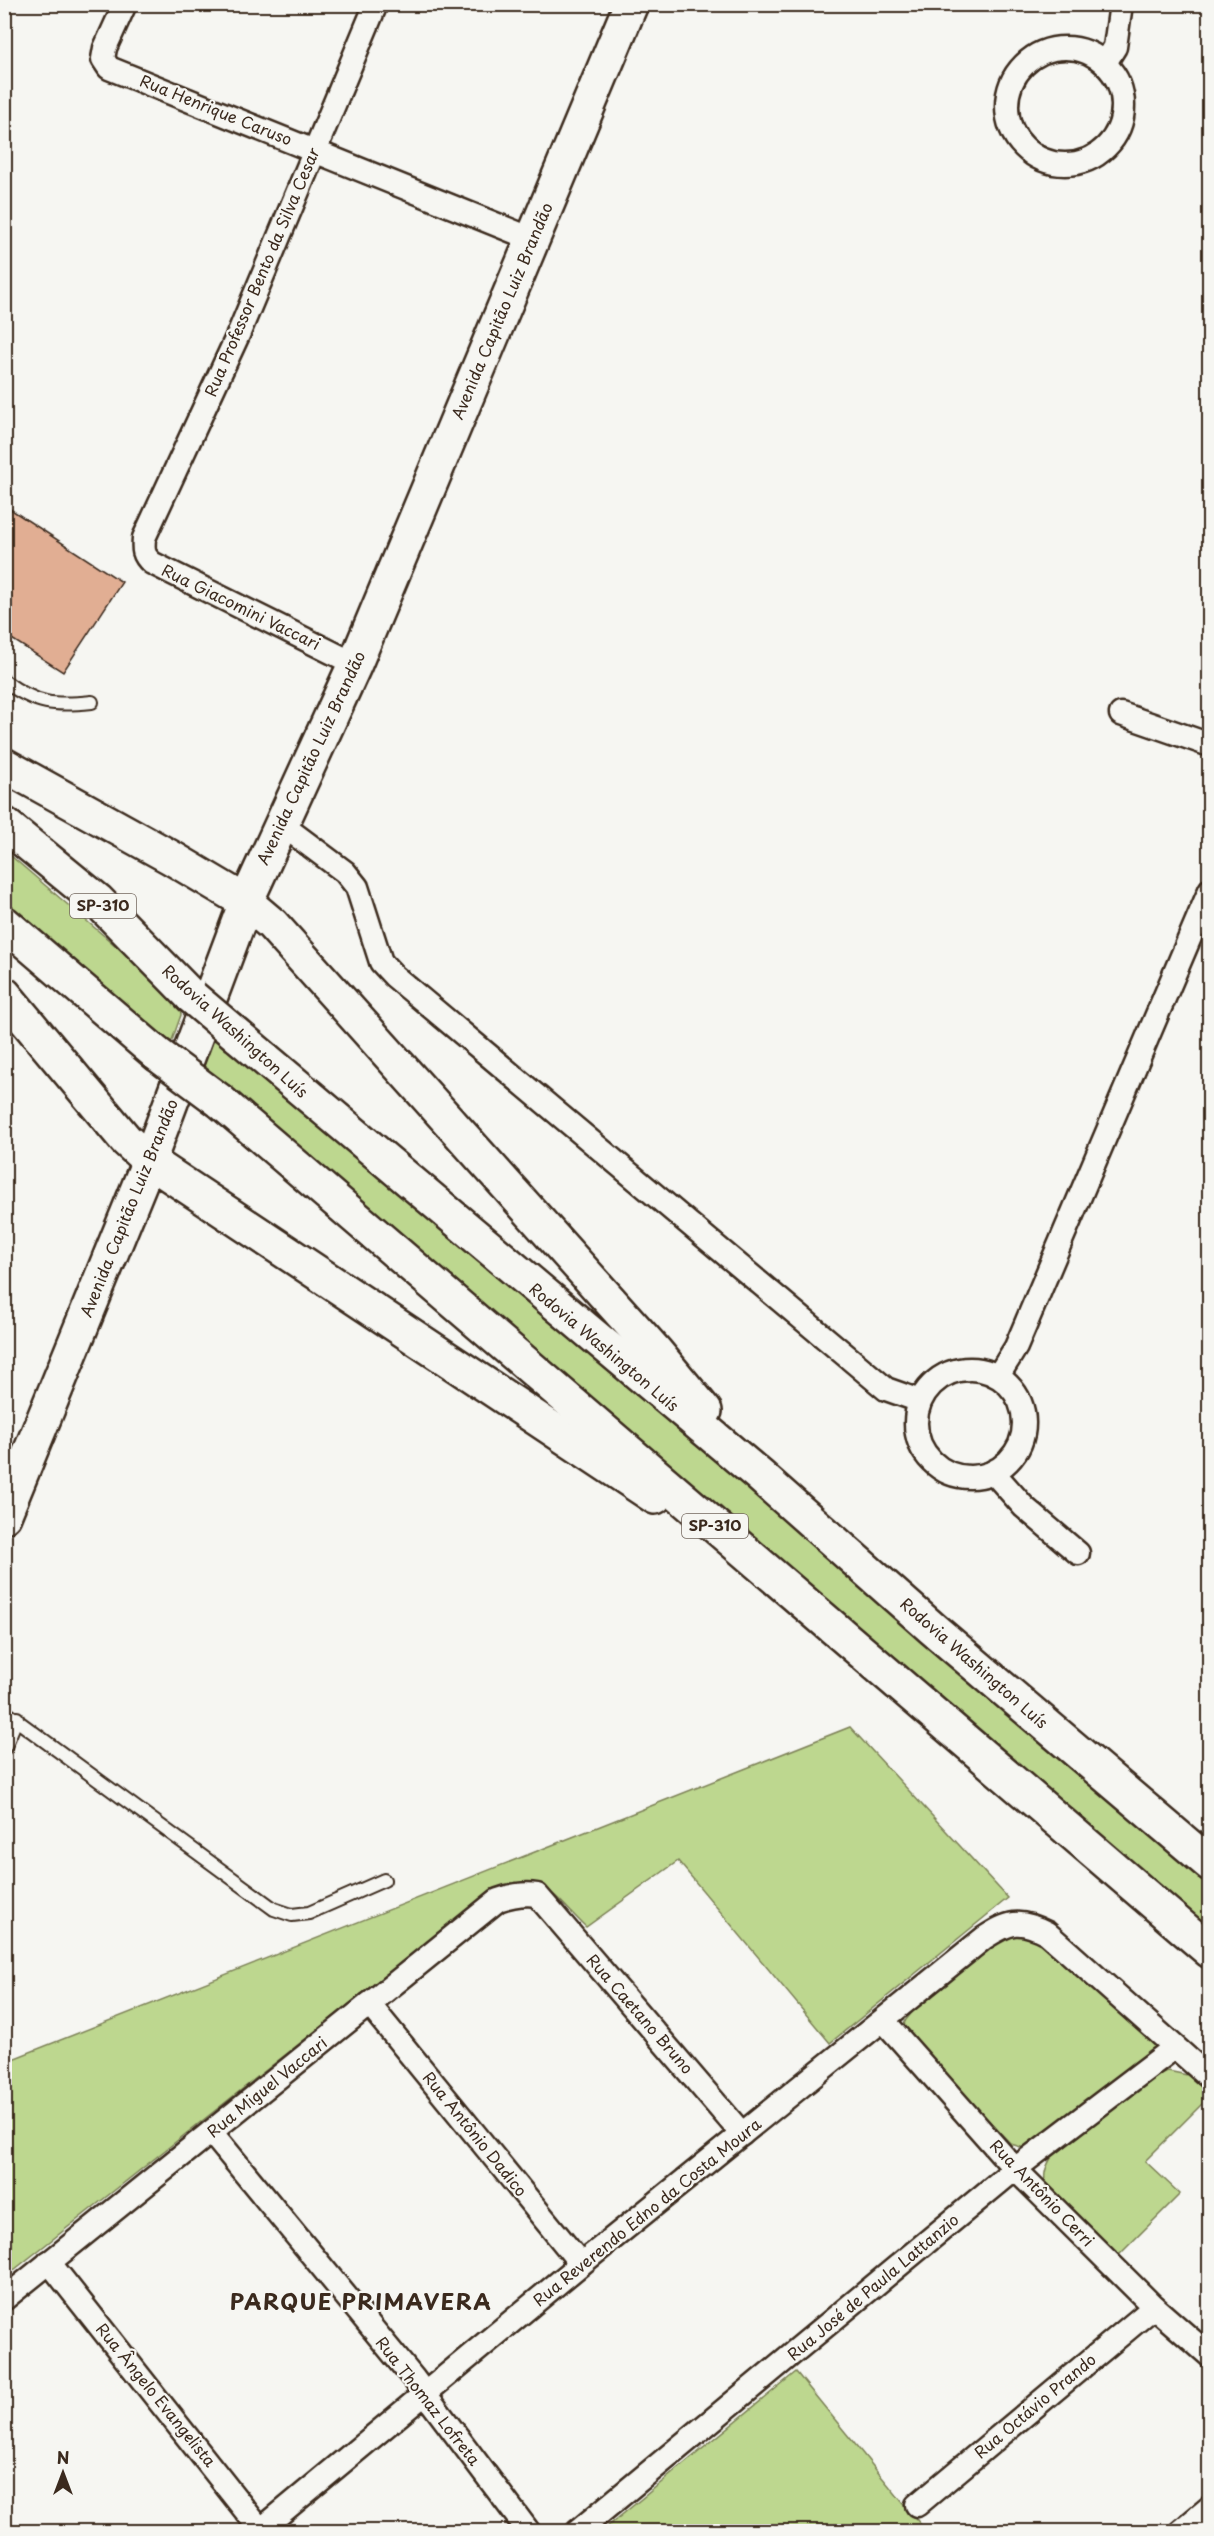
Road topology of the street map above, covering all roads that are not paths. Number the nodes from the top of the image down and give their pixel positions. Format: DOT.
graph roads {
  1 [pos="125,4"];
  2 [pos="376,4"];
  3 [pos="631,4"];
  4 [pos="1121,4"];
  5 [pos="1105,63"];
  6 [pos="315,149"];
  7 [pos="532,239"];
  8 [pos="144,538"];
  9 [pos="355,664"];
  10 [pos="4,681"];
  11 [pos="92,702"];
  12 [pos="1121,714"];
  13 [pos="1209,745"];
  14 [pos="4,765"];
  15 [pos="4,824"];
  16 [pos="281,824"];
  17 [pos="1209,890"];
  18 [pos="246,902"];
  19 [pos="4,923"];
  20 [pos="4,994"];
  21 [pos="149,1161"];
  22 [pos="998,1376"];
  23 [pos="920,1401"];
  24 [pos="993,1472"];
  25 [pos="759,1475"];
  26 [pos="8,1495"];
  27 [pos="1078,1553"];
  28 [pos="763,1567"];
  29 [pos="4,1711"];
  30 [pos="17,1718"];
  31 [pos="4,1749"];
  32 [pos="1209,1864"];
  33 [pos="384,1880"];
  34 [pos="537,1895"];
  35 [pos="1209,1951"];
  36 [pos="369,2004"];
  37 [pos="884,2021"];
  38 [pos="1174,2048"];
  39 [pos="1209,2078"];
  40 [pos="211,2132"];
  41 [pos="742,2133"];
  42 [pos="1015,2169"];
  43 [pos="50,2262"];
  44 [pos="581,2264"];
  45 [pos="4,2299"];
  46 [pos="1154,2307"];
  47 [pos="1209,2356"];
  48 [pos="424,2394"];
  49 [pos="917,2505"];
  50 [pos="1209,2507"];
  51 [pos="259,2530"];
  52 [pos="529,2532"];
  53 [pos="577,2532"];
  54 [pos="1180,2532"];
  1 -- 6 [label="street, Rua Henrique Caruso"];
  2 -- 6 [label="street, Rua Professor Bento da Silva Cesar"];
  3 -- 7 [label="main road, Avenida Capitão Luiz Brandão"];
  4 -- 5 [label="street"];
  5 -- 5 [label="street"];
  6 -- 7 [label="street, Rua Henrique Caruso"];
  6 -- 8 [label="street, Rua Professor Bento da Silva Cesar"];
  7 -- 9 [label="main road, Avenida Capitão Luiz Brandão"];
  8 -- 9 [label="street, Rua Giacomini Vaccari"];
  9 -- 16 [label="main road, Avenida Capitão Luiz Brandão"];
  10 -- 11 [label="lane"];
  12 -- 13 [label="street"];
  14 -- 18 [label="main road"];
  15 -- 25 [label="main road, Rodovia Washington Luís / SP-310, bridge"];
  16 -- 18 [label="main road, Avenida Capitão Luiz Brandão"];
  16 -- 23 [label="street"];
  17 -- 22 [label="street"];
  18 -- 21 [label="main road, Avenida Capitão Luiz Brandão"];
  18 -- 25 [label="main road"];
  19 -- 28 [label="main road, SP-310, bridge"];
  20 -- 21 [label="main road"];
  21 -- 26 [label="main road, Avenida Capitão Luiz Brandão"];
  21 -- 28 [label="main road"];
  22 -- 23 [label="street"];
  22 -- 24 [label="street"];
  23 -- 24 [label="street"];
  24 -- 27 [label="street"];
  25 -- 32 [label="main road, Rodovia Washington Luís / SP-310"];
  28 -- 35 [label="main road, SP-310"];
  29 -- 30 [label="lane"];
  30 -- 31 [label="lane"];
  30 -- 33 [label="lane"];
  34 -- 36 [label="street, Rua Miguel Vaccari"];
  34 -- 41 [label="street, Rua Caetano Bruno"];
  36 -- 40 [label="street, Rua Miguel Vaccari"];
  36 -- 44 [label="street, Rua Antônio Dadico"];
  37 -- 38 [label="street, Rua Reverendo Edno da Costa Moura"];
  37 -- 41 [label="street, Rua Reverendo Edno da Costa Moura"];
  37 -- 42 [label="street, Rua Antônio Cerri"];
  38 -- 39 [label="street"];
  38 -- 42 [label="street, Rua José de Paula Lattanzio"];
  40 -- 43 [label="street, Rua Miguel Vaccari"];
  40 -- 48 [label="street, Rua Thomaz Lofreta"];
  41 -- 44 [label="street, Rua Reverendo Edno da Costa Moura"];
  42 -- 46 [label="street, Rua Antônio Cerri"];
  42 -- 53 [label="street, Rua José de Paula Lattanzio"];
  43 -- 45 [label="street, Rua Miguel Vaccari"];
  43 -- 51 [label="street, Rua Ângelo Evangelista"];
  44 -- 48 [label="street, Rua Reverendo Edno da Costa Moura"];
  46 -- 47 [label="street, Rua Antônio Cerri"];
  46 -- 49 [label="street, Rua Octávio Prando"];
  48 -- 51 [label="street, Rua Reverendo Edno da Costa Moura"];
  48 -- 52 [label="street, Rua Thomaz Lofreta"];
  50 -- 54 [label="street"];
}
